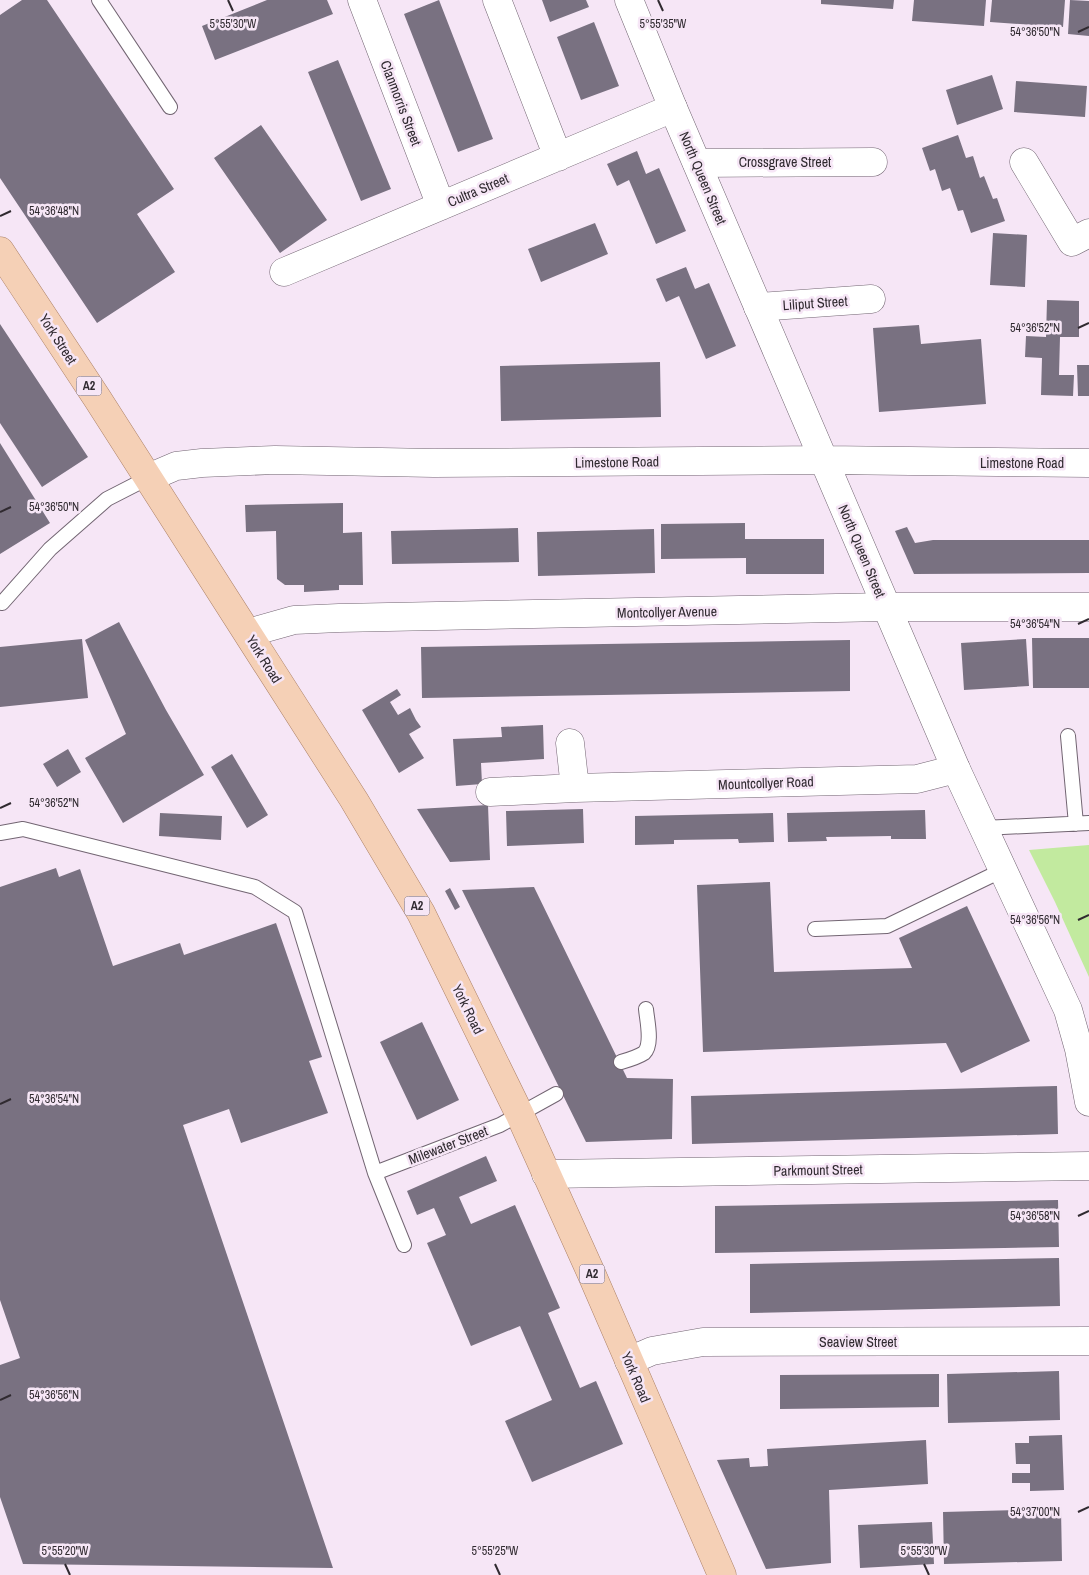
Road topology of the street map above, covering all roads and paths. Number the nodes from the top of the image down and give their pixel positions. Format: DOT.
graph roads {
  1 [pos="99,0"];
  2 [pos="362,0"];
  3 [pos="497,0"];
  4 [pos="629,0"];
  5 [pos="170,107"];
  6 [pos="673,108"];
  7 [pos="558,157"];
  8 [pos="873,162"];
  9 [pos="1024,162"];
  10 [pos="697,163"];
  11 [pos="441,206"];
  12 [pos="1089,233"];
  13 [pos="0,250"];
  14 [pos="284,272"];
  15 [pos="871,299"];
  16 [pos="758,307"];
  17 [pos="824,460"];
  18 [pos="1089,463"];
  19 [pos="148,478"];
  20 [pos="2,603"];
  21 [pos="886,607"];
  22 [pos="1089,607"];
  23 [pos="248,633"];
  24 [pos="1068,736"];
  25 [pos="570,743"];
  26 [pos="956,769"];
  27 [pos="575,788"];
  28 [pos="490,792"];
  29 [pos="1082,823"];
  30 [pos="983,828"];
  31 [pos="0,833"];
  32 [pos="1003,870"];
  33 [pos="815,929"];
  34 [pos="646,1009"];
  35 [pos="621,1062"];
  36 [pos="556,1094"];
  37 [pos="1089,1102"];
  38 [pos="520,1115"];
  39 [pos="1089,1166"];
  40 [pos="375,1173"];
  41 [pos="546,1174"];
  42 [pos="404,1245"];
  43 [pos="1089,1341"];
  44 [pos="629,1361"];
  45 [pos="722,1575"];
  1 -- 5 [label="lane"];
  2 -- 11 [label="street, Clanmorris Street"];
  3 -- 7 [label="street"];
  4 -- 6 [label="street, North Queen Street"];
  6 -- 7 [label="street, Cultra Street"];
  6 -- 10 [label="street, North Queen Street"];
  7 -- 11 [label="street, Cultra Street"];
  8 -- 10 [label="street, Crossgrave Street"];
  9 -- 12 [label="street"];
  10 -- 16 [label="street, North Queen Street"];
  11 -- 14 [label="street, Cultra Street"];
  13 -- 19 [label="main road, York Street / A2"];
  15 -- 16 [label="street, Liliput Street"];
  16 -- 17 [label="street, North Queen Street"];
  17 -- 18 [label="street, Limestone Road"];
  17 -- 19 [label="street, Limestone Road"];
  17 -- 21 [label="street, North Queen Street"];
  19 -- 20 [label="lane"];
  19 -- 23 [label="main road, York Road / A2"];
  21 -- 22 [label="street, Montcollyer Avenue"];
  21 -- 23 [label="street, Montcollyer Avenue"];
  21 -- 26 [label="street, North Queen Street"];
  23 -- 38 [label="main road, York Road / A2"];
  24 -- 29 [label="lane"];
  25 -- 27 [label="street"];
  26 -- 27 [label="street, Mountcollyer Road"];
  26 -- 30 [label="street, North Queen Street"];
  27 -- 28 [label="street, Mountcollyer Road"];
  29 -- 30 [label="lane"];
  30 -- 32 [label="street, North Queen Street"];
  31 -- 40 [label="lane"];
  32 -- 33 [label="lane"];
  32 -- 37 [label="street, North Queen Street"];
  34 -- 35 [label="lane"];
  36 -- 38 [label="lane, Milewater Street"];
  38 -- 40 [label="lane, Milewater Street"];
  38 -- 41 [label="main road, York Road / A2"];
  39 -- 41 [label="street, Parkmount Street"];
  40 -- 42 [label="lane"];
  41 -- 44 [label="main road, York Road / A2"];
  43 -- 44 [label="street, Seaview Street"];
  44 -- 45 [label="main road, York Road / A2"];
}
